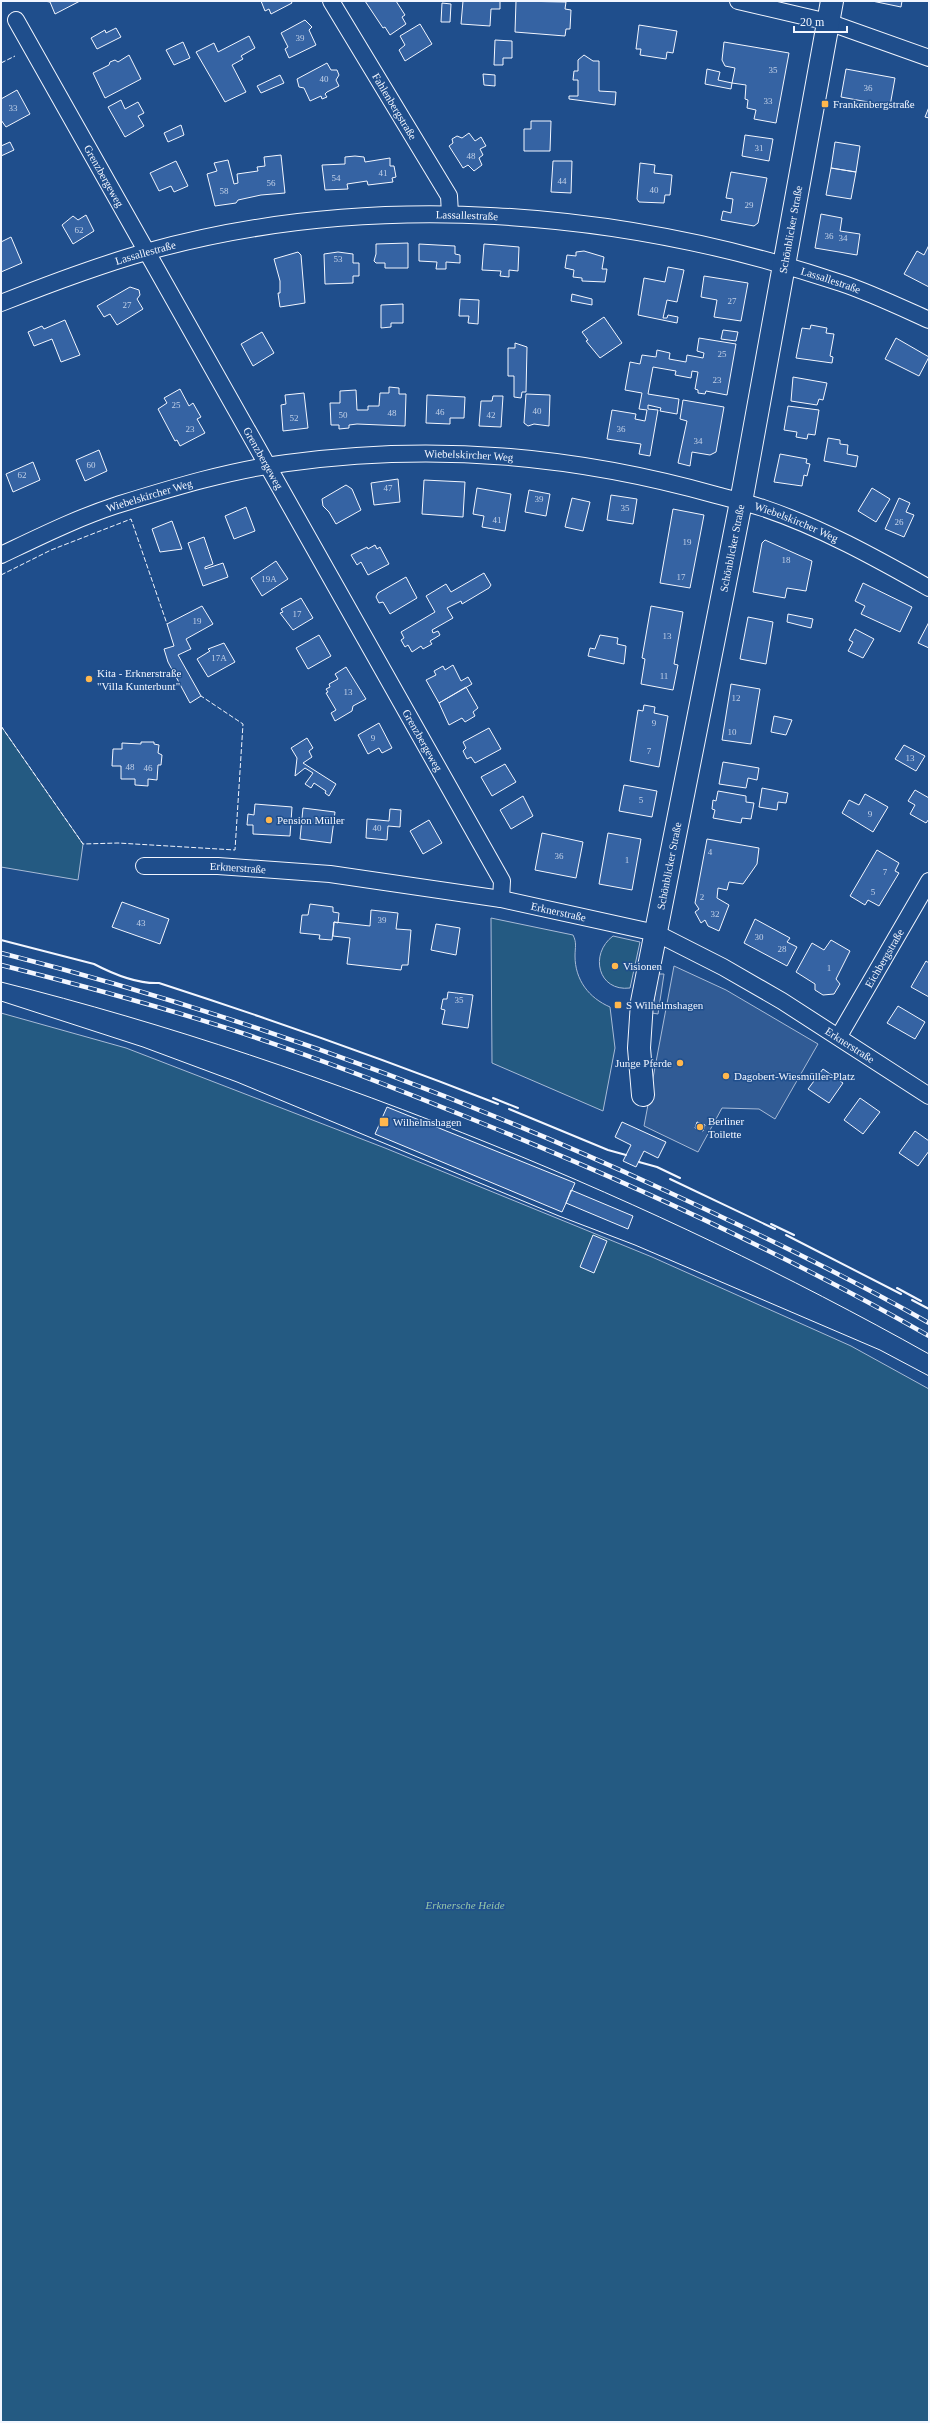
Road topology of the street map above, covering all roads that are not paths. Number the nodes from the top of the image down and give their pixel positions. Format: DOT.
graph roads {
  1 [pos="331,1"];
  2 [pos="738,1"];
  3 [pos="832,1"];
  4 [pos="16,20"];
  5 [pos="828,22"];
  6 [pos="929,58"];
  7 [pos="450,214"];
  8 [pos="148,252"];
  9 [pos="783,265"];
  10 [pos="1,303"];
  11 [pos="929,320"];
  12 [pos="269,466"];
  13 [pos="741,502"];
  14 [pos="1,555"];
  15 [pos="929,588"];
  16 [pos="144,866"];
  17 [pos="929,880"];
  18 [pos="501,899"];
  19 [pos="656,933"];
  20 [pos="839,1036"];
  21 [pos="643,1095"];
  22 [pos="929,1096"];
  1 -- 7 [label="street, Fahlenbergstraße"];
  2 -- 5 [label="street"];
  3 -- 5 [label="street, Schönblicker Straße"];
  4 -- 8 [label="street, Grenzbergeweg"];
  5 -- 6 [label="street"];
  5 -- 9 [label="street, Schönblicker Straße"];
  7 -- 8 [label="street, Lassallestraße"];
  7 -- 9 [label="street, Lassallestraße"];
  8 -- 10 [label="street, Lassallestraße"];
  8 -- 12 [label="street, Grenzbergeweg"];
  9 -- 11 [label="street, Lassallestraße"];
  9 -- 13 [label="street, Schönblicker Straße"];
  12 -- 13 [label="street, Wiebelskircher Weg"];
  12 -- 14 [label="street, Wiebelskircher Weg"];
  12 -- 18 [label="street, Grenzbergeweg"];
  13 -- 15 [label="street, Wiebelskircher Weg"];
  13 -- 19 [label="street, Schönblicker Straße"];
  16 -- 18 [label="street, Erknerstraße"];
  17 -- 20 [label="street, Eichbergstraße"];
  18 -- 19 [label="street, Erknerstraße"];
  19 -- 20 [label="street, Erknerstraße"];
  19 -- 21 [label="street, Schönblicker Straße"];
  20 -- 22 [label="street, Erknerstraße"];
}
